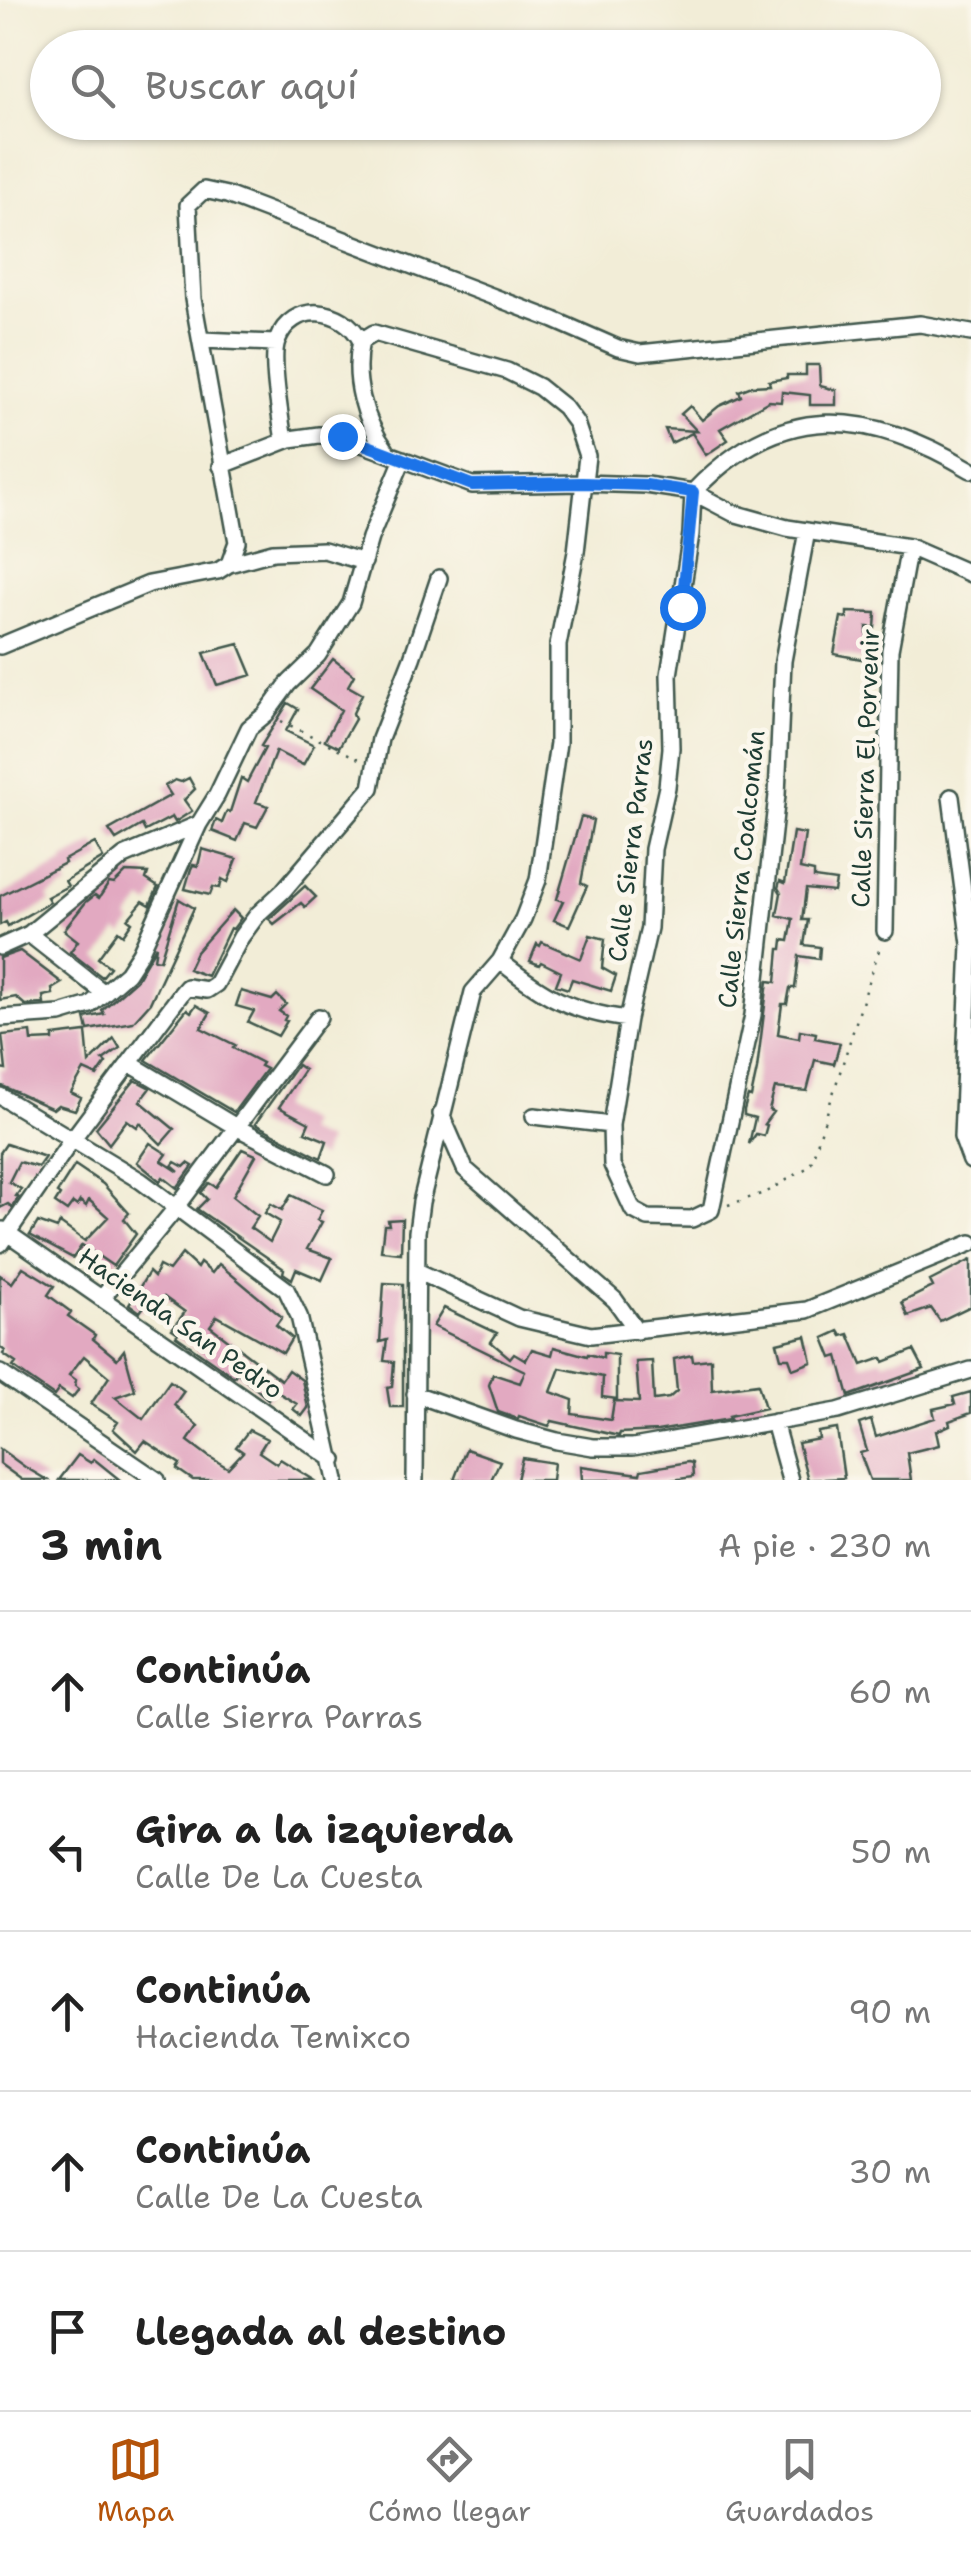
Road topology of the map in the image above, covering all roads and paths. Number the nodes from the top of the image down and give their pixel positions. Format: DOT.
graph roads {
  1 [pos="971,333"];
  2 [pos="202,340"];
  3 [pos="360,341"];
  4 [pos="276,343"];
  5 [pos="284,442"];
  6 [pos="395,455"];
  7 [pos="221,466"];
  8 [pos="971,470"];
  9 [pos="582,483"];
  10 [pos="693,492"];
  11 [pos="807,531"];
  12 [pos="910,548"];
  13 [pos="364,562"];
  14 [pos="229,564"];
  15 [pos="971,574"];
  16 [pos="438,578"];
  17 [pos="0,646"];
  18 [pos="266,714"];
  19 [pos="374,766"];
  20 [pos="951,796"];
  21 [pos="199,824"];
  22 [pos="885,931"];
  23 [pos="29,934"];
  24 [pos="0,947"];
  25 [pos="500,960"];
  26 [pos="104,993"];
  27 [pos="319,1017"];
  28 [pos="0,1018"];
  29 [pos="628,1020"];
  30 [pos="129,1063"];
  31 [pos="0,1096"];
  32 [pos="441,1114"];
  33 [pos="534,1116"];
  34 [pos="612,1125"];
  35 [pos="236,1127"];
  36 [pos="70,1141"];
  37 [pos="971,1160"];
  38 [pos="327,1174"];
  39 [pos="176,1208"];
  40 [pos="711,1210"];
  41 [pos="3,1235"];
  42 [pos="971,1243"];
  43 [pos="417,1270"];
  44 [pos="102,1298"];
  45 [pos="637,1330"];
  46 [pos="971,1370"];
  47 [pos="0,1373"];
  48 [pos="415,1394"];
  49 [pos="774,1422"];
  50 [pos="334,1460"];
  51 [pos="157,1480"];
  52 [pos="336,1480"];
  53 [pos="415,1480"];
  54 [pos="790,1480"];
  1 -- 2 [label="street"];
  2 -- 4 [label="street"];
  2 -- 7 [label="street"];
  3 -- 4 [label="street"];
  3 -- 6 [label="street"];
  3 -- 9 [label="street"];
  4 -- 5 [label="street"];
  5 -- 6 [label="street"];
  5 -- 7 [label="street"];
  6 -- 9 [label="street"];
  6 -- 13 [label="street"];
  7 -- 14 [label="street"];
  8 -- 10 [label="street"];
  9 -- 10 [label="street"];
  9 -- 25 [label="street"];
  10 -- 11 [label="street"];
  10 -- 29 [label="street, Calle Sierra Parras"];
  11 -- 12 [label="street"];
  11 -- 40 [label="street, Calle Sierra Coalcomán"];
  12 -- 15 [label="street"];
  12 -- 22 [label="street, Calle Sierra El Porvenir"];
  13 -- 14 [label="street"];
  13 -- 18 [label="street"];
  14 -- 17 [label="street"];
  16 -- 19 [label="street"];
  18 -- 19 [label="path"];
  18 -- 21 [label="street"];
  19 -- 30 [label="street"];
  20 -- 37 [label="street"];
  21 -- 23 [label="street"];
  21 -- 26 [label="street"];
  22 -- 40 [label="path"];
  23 -- 24 [label="street"];
  23 -- 26 [label="street"];
  25 -- 29 [label="street"];
  25 -- 32 [label="street"];
  26 -- 28 [label="street"];
  27 -- 35 [label="street"];
  29 -- 34 [label="street, Calle Sierra Parras"];
  30 -- 35 [label="street"];
  30 -- 36 [label="street"];
  31 -- 36 [label="street"];
  32 -- 43 [label="street"];
  32 -- 45 [label="street"];
  33 -- 34 [label="street"];
  34 -- 40 [label="street, Calle Sierra Parras"];
  35 -- 38 [label="street"];
  35 -- 39 [label="street"];
  36 -- 39 [label="street"];
  36 -- 41 [label="street"];
  39 -- 44 [label="street"];
  39 -- 50 [label="street"];
  41 -- 44 [label="street, Hacienda San Pedro"];
  42 -- 45 [label="street"];
  43 -- 45 [label="street"];
  43 -- 48 [label="street"];
  44 -- 50 [label="street, Hacienda San Pedro"];
  46 -- 49 [label="street"];
  47 -- 51 [label="street"];
  48 -- 49 [label="street"];
  48 -- 53 [label="street"];
  49 -- 54 [label="street"];
  50 -- 52 [label="street"];
}
